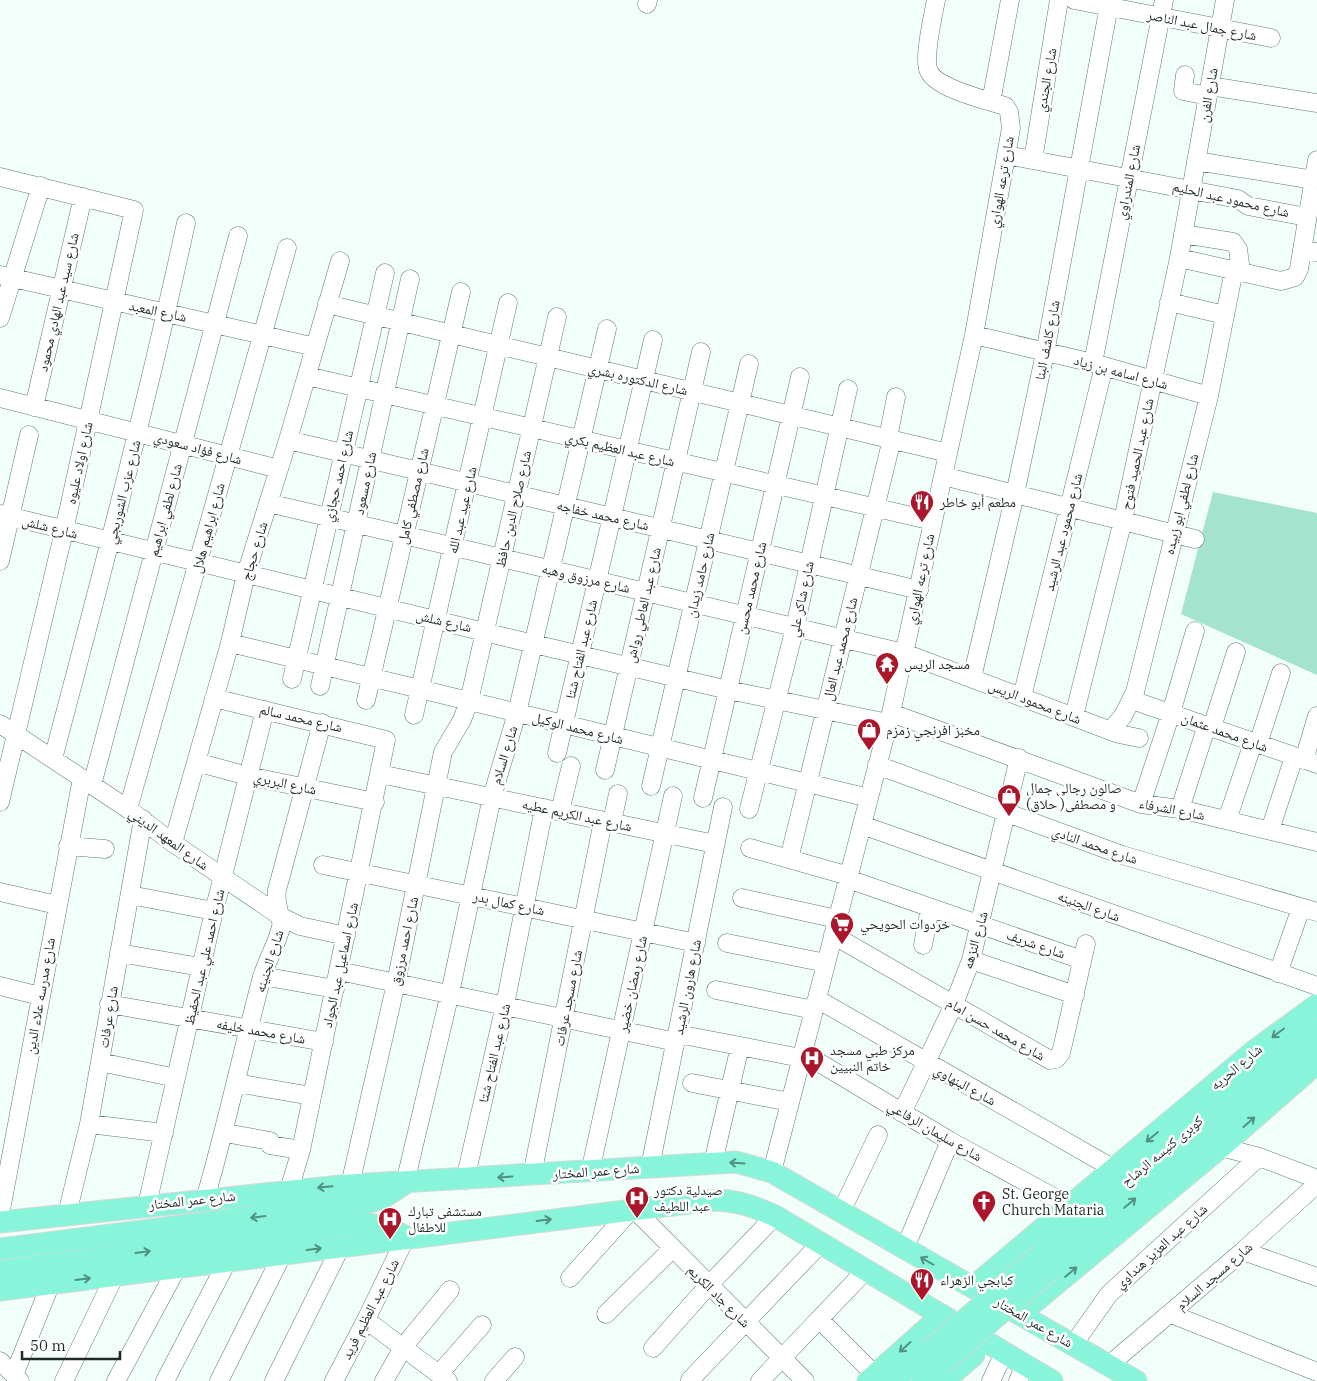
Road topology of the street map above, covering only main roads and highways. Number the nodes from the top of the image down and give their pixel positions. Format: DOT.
graph roads {
  1 [pos="1317,1005"];
  2 [pos="1317,1019"];
  3 [pos="1317,1043"];
  4 [pos="1317,1063"];
  5 [pos="405,1183"];
  6 [pos="0,1222"];
  7 [pos="406,1237"];
  8 [pos="3,1249"];
  9 [pos="1042,1264"];
  10 [pos="4,1270"];
  11 [pos="973,1287"];
  12 [pos="0,1290"];
  13 [pos="1020,1314"];
  14 [pos="942,1315"];
  15 [pos="996,1348"];
  16 [pos="934,1357"];
  17 [pos="964,1364"];
  18 [pos="1022,1373"];
  19 [pos="878,1379"];
  20 [pos="1047,1380"];
  21 [pos="922,1381"];
  22 [pos="1136,1381"];
  1 -- 9 [label="main road, شارع الحريه, one-way"];
  2 -- 9 [label="main road, كوبرى كنيسه الرشاح"];
  9 -- 3 [label="main road, كوبرى كنيسه الرشاح, one-way"];
  9 -- 4 [label="main road, شارع الحريه, one-way"];
  5 -- 6 [label="main road, شارع عمر المختار, one-way"];
  5 -- 8 [label="main road, one-way"];
  11 -- 5 [label="main road, شارع عمر المختار, one-way"];
  10 -- 7 [label="main road, one-way"];
  12 -- 7 [label="main road, one-way"];
  7 -- 14 [label="main road, one-way"];
  9 -- 11 [label="main road, شارع الحريه"];
  9 -- 13 [label="main road, شارع الحريه"];
  9 -- 16 [label="main road, كوبرى كنيسه الرشاح, bridge"];
  11 -- 13 [label="main road, شارع عمر المختار"];
  13 -- 22 [label="main road, شارع عمر المختار"];
  14 -- 15 [label="main road"];
  14 -- 16 [label="main road"];
  15 -- 17 [label="main road"];
  15 -- 18 [label="main road"];
  16 -- 17 [label="main road"];
  16 -- 17 [label="main road"];
  16 -- 19 [label="main road, كوبرى كنيسه الرشاح, one-way"];
  16 -- 21 [label="main road, كوبرى كنيسه الرشاح"];
  18 -- 20 [label="main road"];
}
